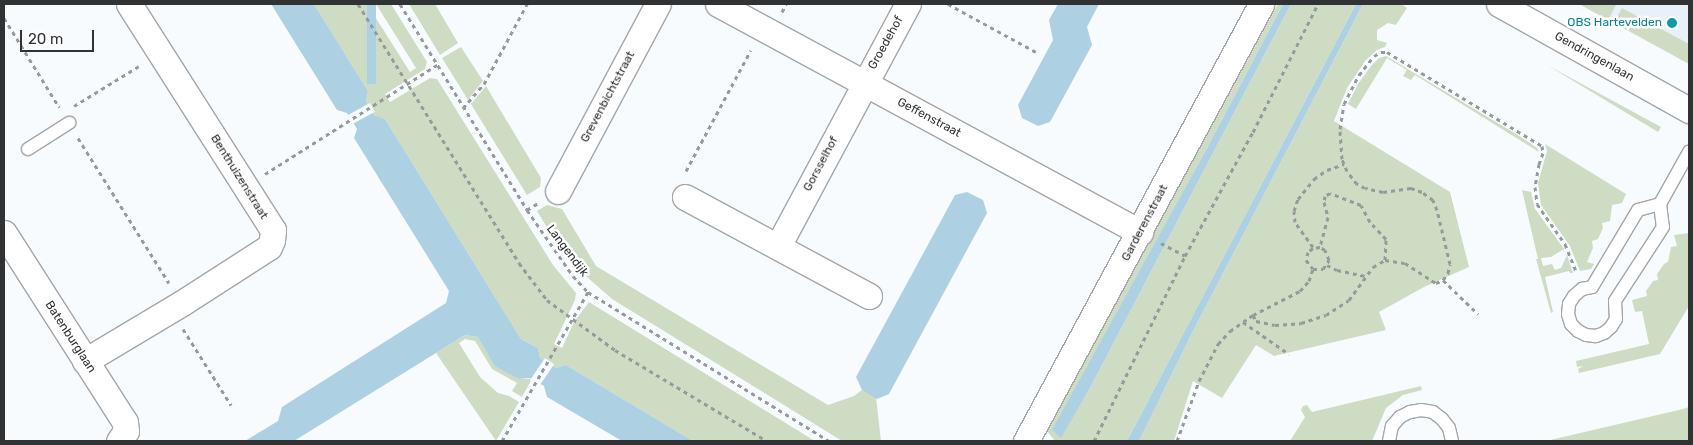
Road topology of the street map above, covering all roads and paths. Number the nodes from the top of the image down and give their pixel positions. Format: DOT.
graph roads {
  1 [pos="128,4"];
  2 [pos="358,4"];
  3 [pos="400,4"];
  4 [pos="527,4"];
  5 [pos="658,4"];
  6 [pos="718,4"];
  7 [pos="908,4"];
  8 [pos="948,4"];
  9 [pos="1262,4"];
  10 [pos="1318,4"];
  11 [pos="1499,4"];
  12 [pos="1529,11"];
  13 [pos="4,18"];
  14 [pos="763,28"];
  15 [pos="1036,52"];
  16 [pos="160,54"];
  17 [pos="437,65"];
  18 [pos="864,83"];
  19 [pos="408,84"];
  20 [pos="463,108"];
  21 [pos="1689,110"];
  22 [pos="66,118"];
  23 [pos="28,149"];
  24 [pos="1689,152"];
  25 [pos="1344,164"];
  26 [pos="686,171"];
  27 [pos="245,187"];
  28 [pos="558,191"];
  29 [pos="686,197"];
  30 [pos="1660,204"];
  31 [pos="1140,232"];
  32 [pos="4,234"];
  33 [pos="778,246"];
  34 [pos="1320,247"];
  35 [pos="1313,248"];
  36 [pos="1385,260"];
  37 [pos="1327,265"];
  38 [pos="1313,269"];
  39 [pos="1366,276"];
  40 [pos="1443,280"];
  41 [pos="1582,289"];
  42 [pos="588,292"];
  43 [pos="869,296"];
  44 [pos="176,307"];
  45 [pos="1478,314"];
  46 [pos="1253,315"];
  47 [pos="572,320"];
  48 [pos="1243,322"];
  49 [pos="1288,354"];
  50 [pos="86,361"];
  51 [pos="231,405"];
  52 [pos="1032,438"];
  53 [pos="119,441"];
  54 [pos="502,441"];
  55 [pos="767,441"];
  56 [pos="829,441"];
  57 [pos="1094,441"];
  58 [pos="1177,441"];
  59 [pos="1389,441"];
  60 [pos="1452,441"];
  1 -- 16 [label="street, Benthuizenstraat"];
  2 -- 19 [label="path"];
  3 -- 17 [label="path, Langendijk"];
  4 -- 20 [label="path"];
  5 -- 28 [label="street, Grevenbichtstraat"];
  6 -- 14 [label="street, Geffenstraat"];
  7 -- 18 [label="street, Groedehof"];
  8 -- 15 [label="path"];
  9 -- 31 [label="street, Garderenstraat"];
  10 -- 57 [label="path"];
  11 -- 12 [label="street, Gendringenlaan"];
  12 -- 21 [label="street, Gendringenlaan"];
  13 -- 22 [label="path"];
  14 -- 18 [label="street, Geffenstraat"];
  14 -- 26 [label="path"];
  16 -- 22 [label="path"];
  16 -- 27 [label="street, Benthuizenstraat"];
  17 -- 19 [label="path"];
  17 -- 20 [label="path, Langendijk"];
  18 -- 31 [label="street, Geffenstraat"];
  18 -- 33 [label="street, Gorsselhof"];
  19 -- 27 [label="path"];
  19 -- 47 [label="path"];
  20 -- 42 [label="path, Langendijk"];
  22 -- 23 [label="lane"];
  22 -- 44 [label="path"];
  24 -- 30 [label="lane"];
  25 -- 35 [label="path"];
  25 -- 40 [label="path"];
  25 -- 41 [label="path"];
  27 -- 44 [label="street, Benthuizenstraat"];
  29 -- 33 [label="street"];
  30 -- 41 [label="lane"];
  30 -- 41 [label="lane"];
  31 -- 52 [label="street, Garderenstraat"];
  32 -- 50 [label="street, Batenburglaan"];
  33 -- 43 [label="street"];
  34 -- 35 [label="path"];
  34 -- 36 [label="path"];
  34 -- 37 [label="path"];
  35 -- 38 [label="path"];
  36 -- 39 [label="path"];
  36 -- 40 [label="path"];
  37 -- 38 [label="path"];
  37 -- 39 [label="path"];
  38 -- 46 [label="path"];
  39 -- 46 [label="path"];
  40 -- 45 [label="path"];
  42 -- 47 [label="path"];
  42 -- 56 [label="path, Langendijk"];
  44 -- 50 [label="street, Benthuizenstraat"];
  44 -- 51 [label="path"];
  46 -- 48 [label="path"];
  47 -- 54 [label="path"];
  47 -- 55 [label="path"];
  48 -- 49 [label="path"];
  48 -- 58 [label="path"];
  50 -- 53 [label="street, Batenburglaan"];
  59 -- 60 [label="lane"];
}
